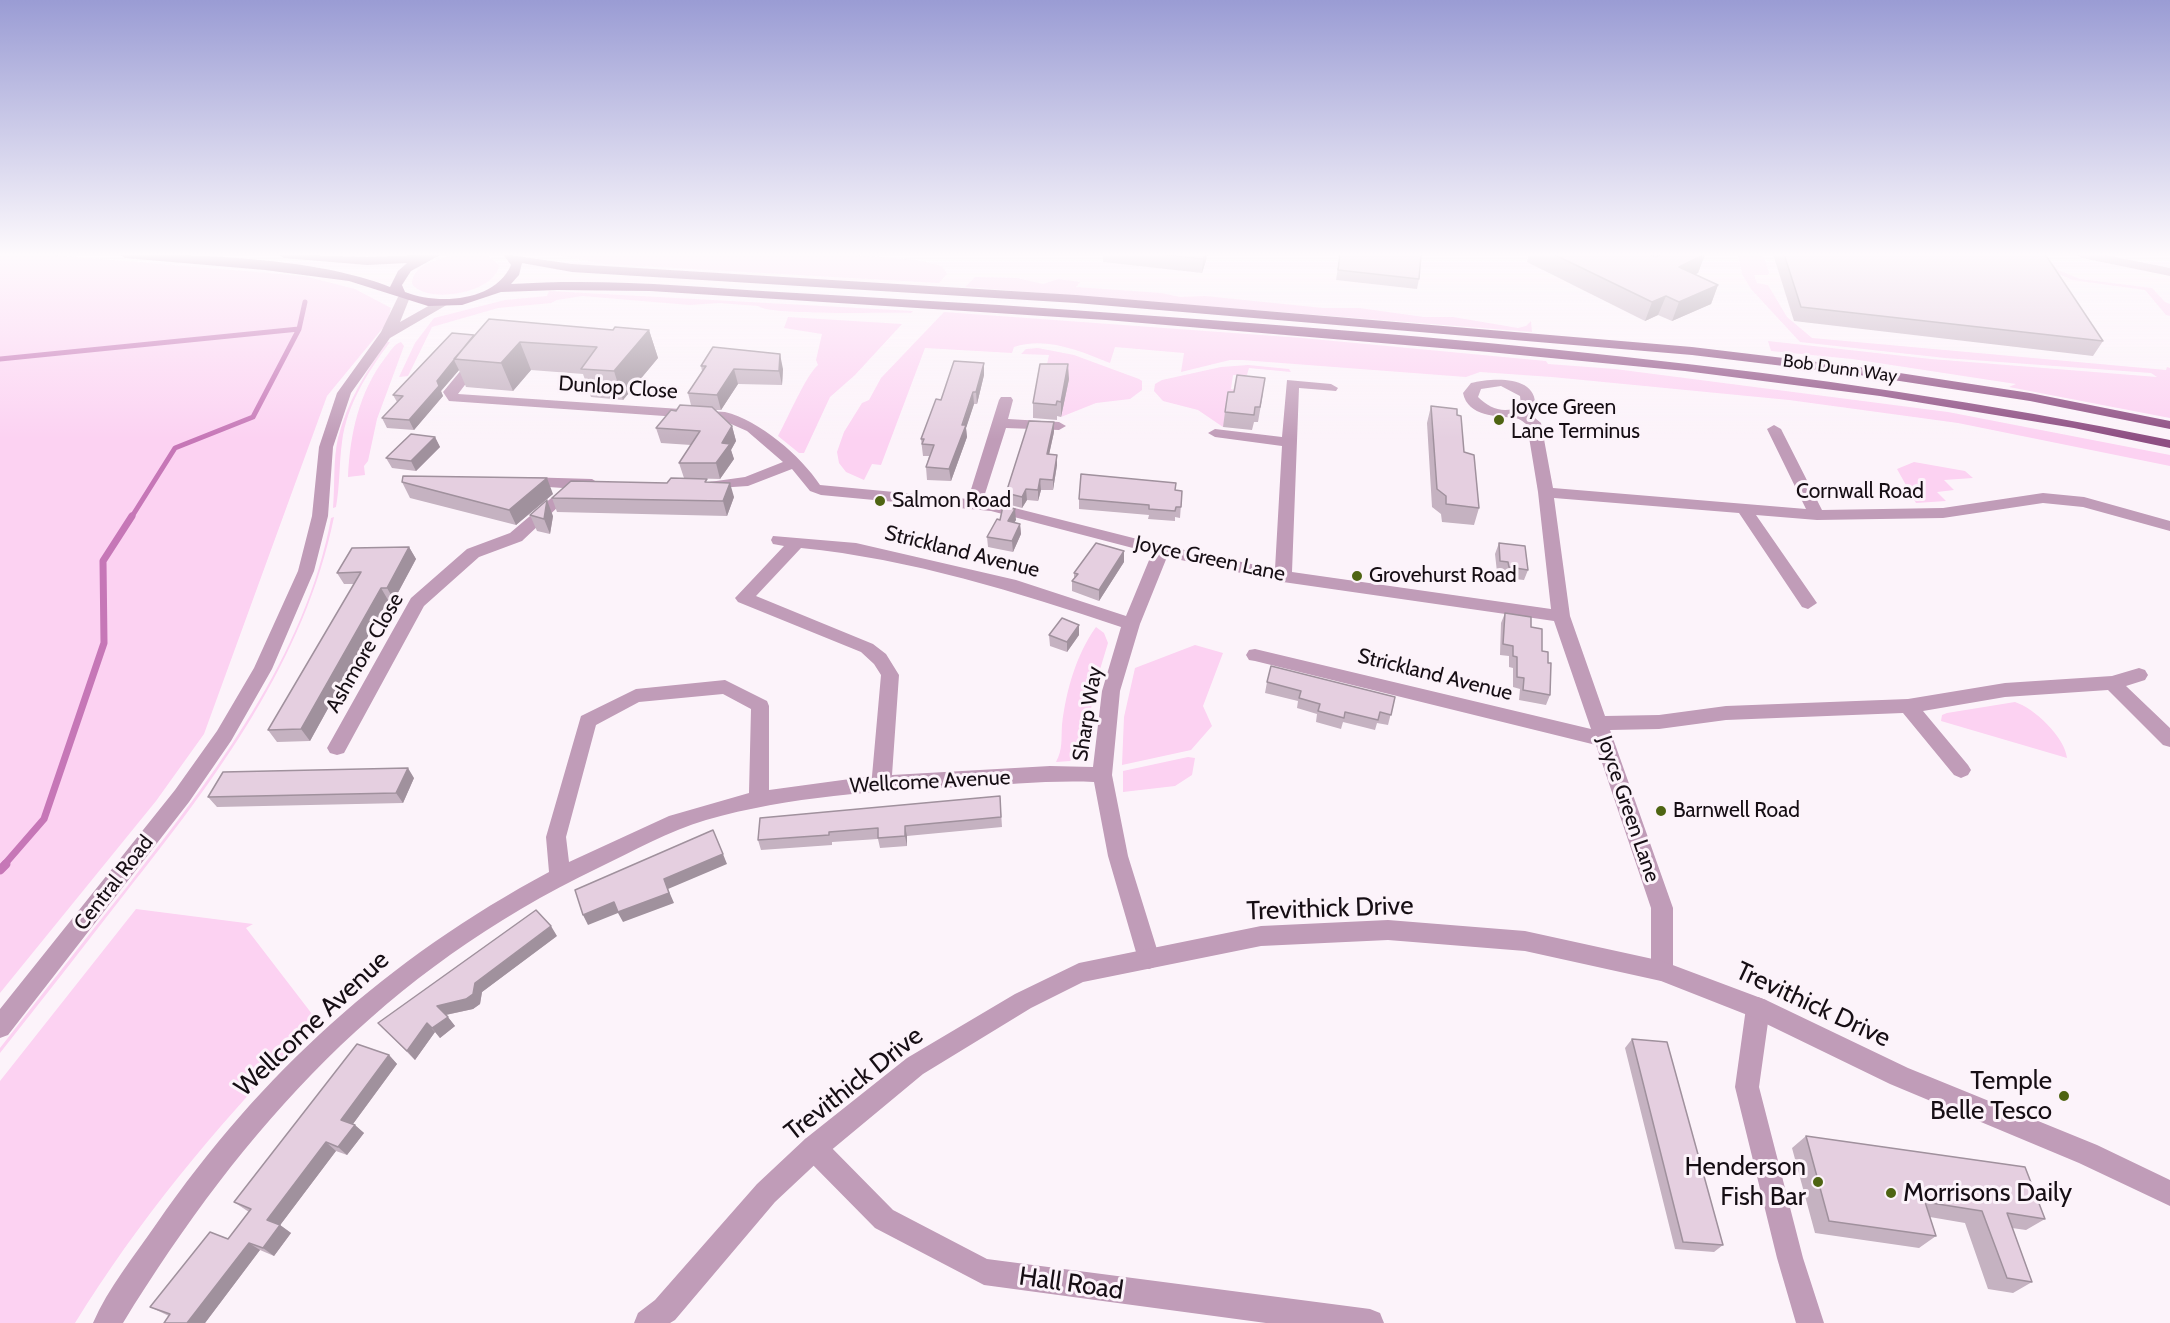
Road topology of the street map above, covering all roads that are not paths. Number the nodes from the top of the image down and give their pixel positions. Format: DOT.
graph roads {
  1 [pos="396,316"];
  2 [pos="421,316"];
  3 [pos="1096,316"];
  4 [pos="1274,316"];
  5 [pos="385,335"];
  6 [pos="489,346"];
  7 [pos="1331,388"];
  8 [pos="1006,400"];
  9 [pos="1519,413"];
  10 [pos="1000,423"];
  11 [pos="2170,425"];
  12 [pos="1059,426"];
  13 [pos="1774,429"];
  14 [pos="1215,433"];
  15 [pos="1289,442"];
  16 [pos="2170,444"];
  17 [pos="798,469"];
  18 [pos="504,482"];
  19 [pos="584,484"];
  20 [pos="604,484"];
  21 [pos="690,485"];
  22 [pos="1546,492"];
  23 [pos="974,504"];
  24 [pos="1744,509"];
  25 [pos="1816,515"];
  26 [pos="2170,526"];
  27 [pos="1161,550"];
  28 [pos="1283,576"];
  29 [pos="1808,603"];
  30 [pos="1561,616"];
  31 [pos="1131,624"];
  32 [pos="1254,655"];
  33 [pos="2139,675"];
  34 [pos="2112,683"];
  35 [pos="1908,706"];
  36 [pos="1601,732"];
  37 [pos="2170,740"];
  38 [pos="337,748"];
  39 [pos="1961,770"];
  40 [pos="1102,775"];
  41 [pos="881,783"];
  42 [pos="759,799"];
  43 [pos="560,874"];
  44 [pos="1149,959"];
  45 [pos="1662,971"];
  46 [pos="1758,1008"];
  47 [pos="0,1027"];
  48 [pos="814,1148"];
  49 [pos="2170,1192"];
  50 [pos="107,1323"];
  51 [pos="648,1323"];
  52 [pos="1370,1323"];
  53 [pos="1810,1323"];
  1 -- 5 [label="street"];
  2 -- 5 [label="street"];
  3 -- 16 [label="main road, Bob Dunn Way"];
  4 -- 11 [label="main road, Bob Dunn Way"];
  5 -- 47 [label="street, Central Road"];
  6 -- 17 [label="street, Dunlop Close"];
  7 -- 15 [label="street"];
  8 -- 10 [label="street"];
  9 -- 22 [label="street, Joyce Green Lane"];
  10 -- 12 [label="street"];
  10 -- 23 [label="street"];
  13 -- 25 [label="street"];
  14 -- 15 [label="street"];
  15 -- 28 [label="street"];
  17 -- 21 [label="street"];
  17 -- 23 [label="street, Joyce Green Lane"];
  18 -- 19 [label="street"];
  19 -- 20 [label="street"];
  19 -- 38 [label="street, Ashmore Close"];
  22 -- 24 [label="street, Cornwall Road"];
  22 -- 30 [label="street, Joyce Green Lane"];
  23 -- 27 [label="street, Joyce Green Lane"];
  24 -- 25 [label="street, Cornwall Road"];
  24 -- 29 [label="street"];
  25 -- 26 [label="street, Cornwall Road"];
  27 -- 28 [label="street, Joyce Green Lane"];
  27 -- 31 [label="street, Sharp Way"];
  28 -- 30 [label="street, Joyce Green Lane"];
  30 -- 36 [label="street, Joyce Green Lane"];
  31 -- 40 [label="street, Sharp Way"];
  31 -- 41 [label="street, Strickland Avenue"];
  32 -- 36 [label="street, Strickland Avenue"];
  33 -- 34 [label="street"];
  34 -- 35 [label="street"];
  34 -- 37 [label="street"];
  35 -- 36 [label="street"];
  35 -- 39 [label="street"];
  36 -- 45 [label="street, Joyce Green Lane"];
  40 -- 41 [label="street, Wellcome Avenue"];
  40 -- 44 [label="street, Sharp Way"];
  41 -- 42 [label="street, Wellcome Avenue"];
  42 -- 43 [label="street, Wellcome Avenue"];
  42 -- 43 [label="street"];
  43 -- 50 [label="street, Wellcome Avenue"];
  44 -- 45 [label="street, Trevithick Drive"];
  44 -- 48 [label="street, Trevithick Drive"];
  45 -- 46 [label="street, Trevithick Drive"];
  46 -- 49 [label="street, Trevithick Drive"];
  46 -- 53 [label="street"];
  48 -- 51 [label="street, Trevithick Drive"];
  48 -- 52 [label="street, Hall Road"];
}
